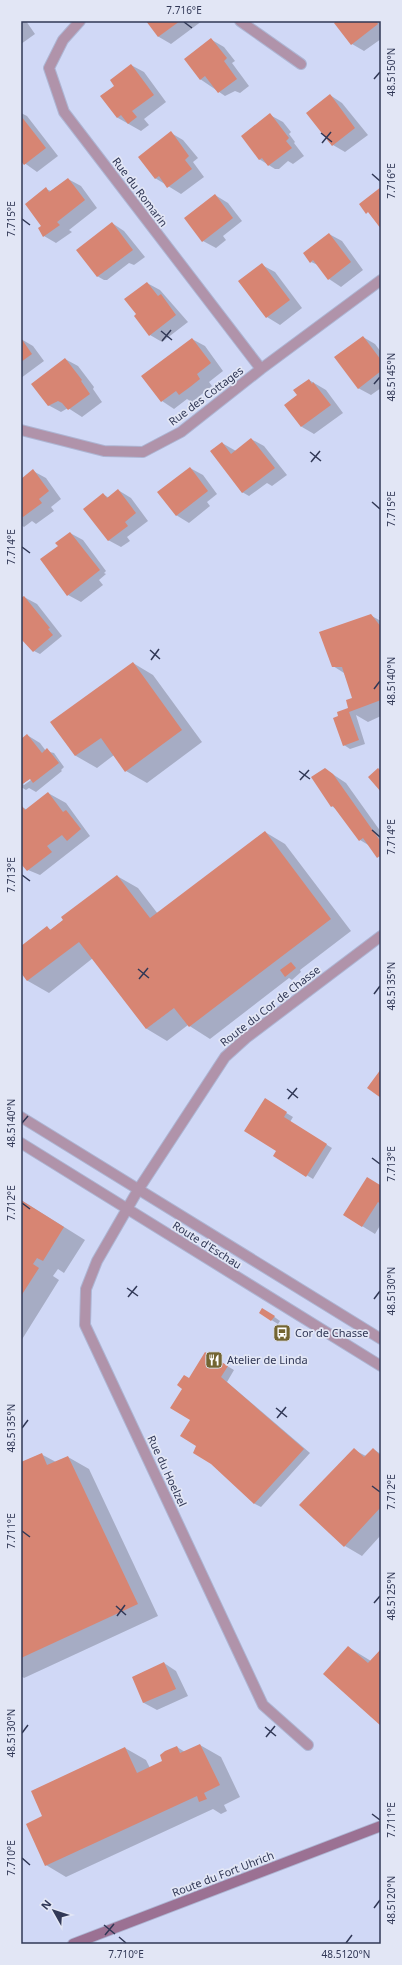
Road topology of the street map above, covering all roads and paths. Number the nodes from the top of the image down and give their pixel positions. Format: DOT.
graph roads {
  1 [pos="80,21"];
  2 [pos="240,21"];
  3 [pos="301,64"];
  4 [pos="381,280"];
  5 [pos="261,369"];
  6 [pos="21,430"];
  7 [pos="381,936"];
  8 [pos="21,1117"];
  9 [pos="21,1143"];
  10 [pos="138,1190"];
  11 [pos="126,1209"];
  12 [pos="381,1339"];
  13 [pos="381,1366"];
  14 [pos="308,1746"];
  15 [pos="381,1826"];
  16 [pos="73,1944"];
  1 -- 5 [label="street, Rue du Romarin"];
  2 -- 3 [label="street"];
  4 -- 5 [label="street, Rue des Cottages"];
  5 -- 6 [label="street, Rue des Cottages"];
  7 -- 10 [label="street, Route du Cor de Chasse"];
  8 -- 10 [label="street, Route d'Eschau"];
  9 -- 11 [label="street, Route d'Eschau"];
  10 -- 11 [label="street, Rue du Hoelzel"];
  10 -- 12 [label="street, Route d'Eschau"];
  11 -- 13 [label="street, Route d'Eschau"];
  11 -- 14 [label="street, Rue du Hoelzel"];
  15 -- 16 [label="main road, Route du Fort Uhrich"];
}
